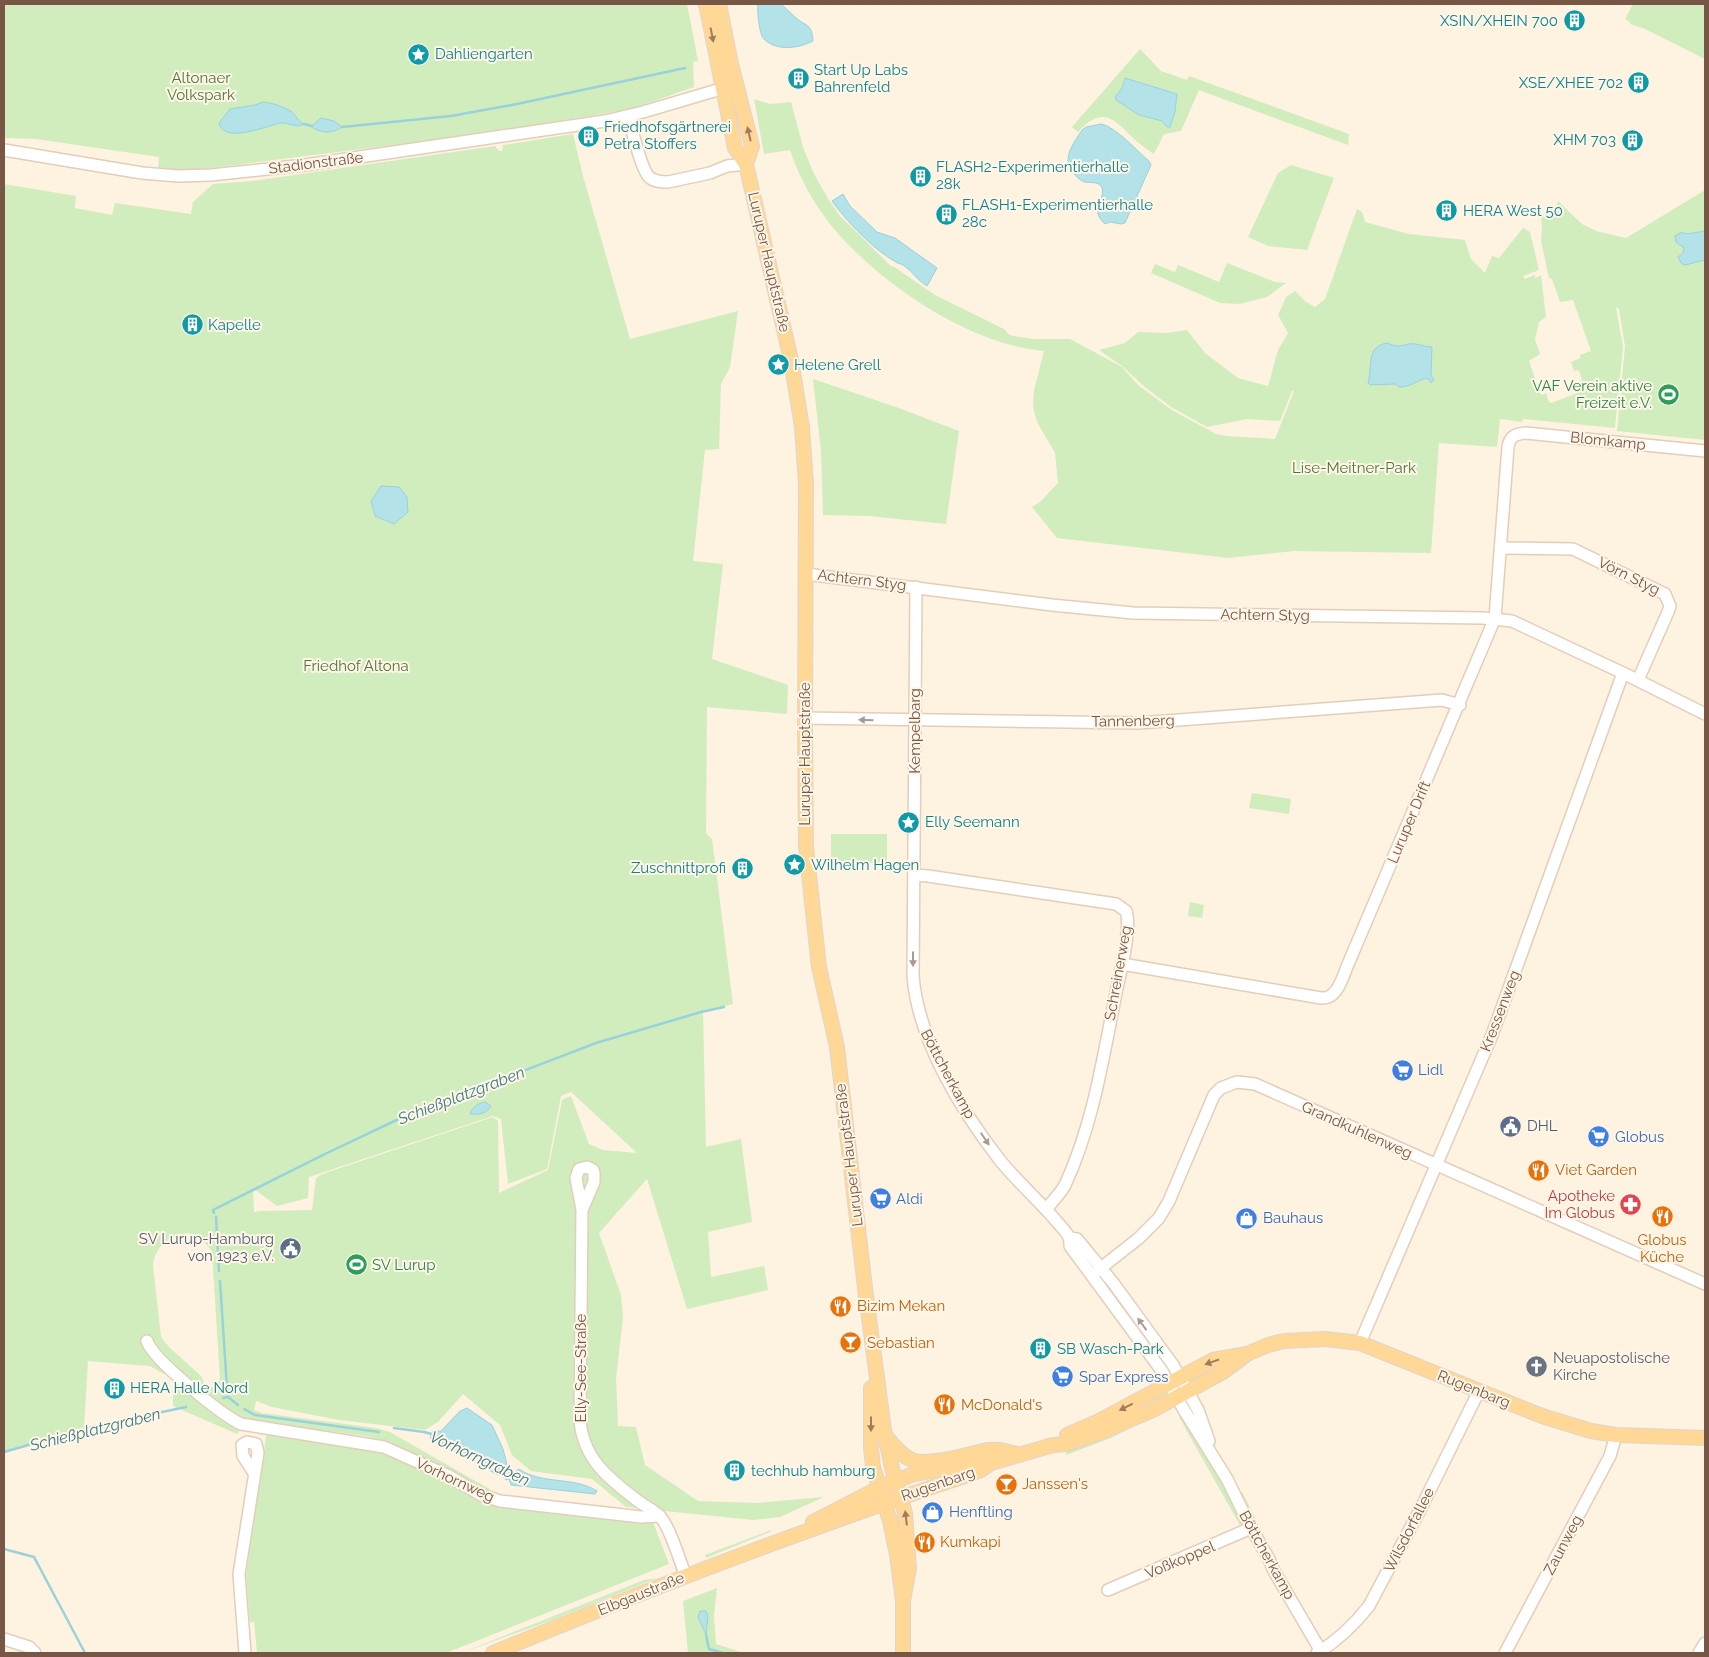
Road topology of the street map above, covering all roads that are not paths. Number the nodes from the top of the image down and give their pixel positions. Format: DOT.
graph roads {
  1 [pos="706,4"];
  2 [pos="719,4"];
  3 [pos="737,84"];
  4 [pos="722,89"];
  5 [pos="628,116"];
  6 [pos="4,150"];
  7 [pos="746,164"];
  8 [pos="1512,437"];
  9 [pos="1705,451"];
  10 [pos="1502,548"];
  11 [pos="806,574"];
  12 [pos="916,587"];
  13 [pos="1495,618"];
  14 [pos="1623,672"];
  15 [pos="1638,680"];
  16 [pos="1460,705"];
  17 [pos="1705,714"];
  18 [pos="805,718"];
  19 [pos="914,720"];
  20 [pos="914,875"];
  21 [pos="1122,964"];
  22 [pos="1436,1164"];
  23 [pos="1046,1209"];
  24 [pos="582,1210"];
  25 [pos="1096,1272"];
  26 [pos="1705,1284"];
  27 [pos="147,1341"];
  28 [pos="1360,1343"];
  29 [pos="873,1344"];
  30 [pos="1247,1354"];
  31 [pos="1175,1381"];
  32 [pos="1479,1391"];
  33 [pos="1182,1394"];
  34 [pos="253,1426"];
  35 [pos="1616,1435"];
  36 [pos="886,1436"];
  37 [pos="1705,1438"];
  38 [pos="1053,1445"];
  39 [pos="1020,1455"];
  40 [pos="991,1463"];
  41 [pos="883,1483"];
  42 [pos="897,1502"];
  43 [pos="660,1516"];
  44 [pos="1251,1528"];
  45 [pos="789,1537"];
  46 [pos="686,1576"];
  47 [pos="1108,1590"];
  48 [pos="903,1602"];
  49 [pos="4,1638"];
  50 [pos="1705,1643"];
  51 [pos="1320,1652"];
  52 [pos="35,1653"];
  53 [pos="245,1653"];
  54 [pos="493,1653"];
  55 [pos="903,1653"];
  56 [pos="1505,1653"];
  57 [pos="1699,1653"];
  1 -- 4 [label="main road, Luruper Hauptstraße, one-way"];
  2 -- 3 [label="main road, Luruper Hauptstraße"];
  3 -- 4 [label="street, Stadionstraße"];
  7 -- 3 [label="main road, Luruper Hauptstraße, one-way"];
  4 -- 5 [label="street, Stadionstraße"];
  4 -- 7 [label="main road, Luruper Hauptstraße"];
  5 -- 6 [label="street, Stadionstraße"];
  5 -- 7 [label="street"];
  7 -- 11 [label="main road, Luruper Hauptstraße"];
  8 -- 9 [label="street, Blomkamp"];
  8 -- 10 [label="street, Luruper Drift"];
  10 -- 13 [label="street, Luruper Drift"];
  10 -- 15 [label="street, Vörn Styg"];
  11 -- 12 [label="street, Achtern Styg"];
  11 -- 18 [label="main road, Luruper Hauptstraße"];
  12 -- 13 [label="street, Achtern Styg"];
  12 -- 19 [label="street, Kempelbarg"];
  13 -- 14 [label="street, Achtern Styg"];
  13 -- 16 [label="street, Luruper Drift"];
  14 -- 15 [label="street, Achtern Styg"];
  14 -- 22 [label="street, Kressenweg"];
  15 -- 17 [label="street, Achtern Styg"];
  16 -- 19 [label="street, Tannenberg"];
  16 -- 21 [label="street, Luruper Drift"];
  19 -- 18 [label="street, Tannenberg, one-way"];
  18 -- 29 [label="main road, Luruper Hauptstraße"];
  19 -- 20 [label="street, Kempelbarg"];
  20 -- 21 [label="street, Schreinerweg"];
  20 -- 23 [label="street, Böttcherkamp, one-way"];
  21 -- 23 [label="street, Schreinerweg"];
  22 -- 25 [label="street, Grandkuhlenweg"];
  22 -- 26 [label="street, Grandkuhlenweg"];
  22 -- 28 [label="street, Kressenweg"];
  23 -- 25 [label="street, Böttcherkamp"];
  24 -- 43 [label="street, Elly-See-Straße"];
  25 -- 31 [label="street, Böttcherkamp"];
  27 -- 34 [label="street, Vorhornweg"];
  28 -- 30 [label="main road, Rugenbarg"];
  28 -- 32 [label="main road, Rugenbarg"];
  29 -- 36 [label="main road, Luruper Hauptstraße"];
  29 -- 41 [label="main road, Luruper Hauptstraße, one-way"];
  30 -- 31 [label="main road, Rugenbarg, one-way"];
  30 -- 33 [label="main road, Rugenbarg"];
  31 -- 33 [label="street, Böttcherkamp"];
  31 -- 38 [label="main road, Rugenbarg, one-way"];
  32 -- 35 [label="main road, Rugenbarg"];
  32 -- 51 [label="street, Wilsdorfallee"];
  33 -- 38 [label="main road, Rugenbarg"];
  33 -- 44 [label="street, Böttcherkamp"];
  34 -- 43 [label="street, Vorhornweg"];
  34 -- 53 [label="street"];
  35 -- 37 [label="main road, Rugenbarg"];
  35 -- 56 [label="street, Zaunweg"];
  36 -- 39 [label="main road"];
  36 -- 41 [label="main road, Luruper Hauptstraße"];
  38 -- 39 [label="main road, Rugenbarg"];
  39 -- 40 [label="main road, Rugenbarg"];
  40 -- 41 [label="main road, Rugenbarg"];
  40 -- 42 [label="main road, Rugenbarg"];
  41 -- 42 [label="main road, Luruper Hauptstraße"];
  41 -- 42 [label="main road"];
  41 -- 45 [label="main road, Elbgaustraße"];
  42 -- 45 [label="main road, Elbgaustraße"];
  42 -- 48 [label="main road, Luruper Hauptstraße"];
  48 -- 42 [label="main road, Luruper Hauptstraße, one-way"];
  43 -- 46 [label="street, Elly-See-Straße"];
  44 -- 47 [label="street, Voßkoppel"];
  44 -- 51 [label="street, Böttcherkamp"];
  45 -- 46 [label="main road, Elbgaustraße"];
  46 -- 54 [label="main road, Elbgaustraße"];
  48 -- 55 [label="main road, Luruper Hauptstraße"];
  49 -- 52 [label="street"];
  50 -- 57 [label="street"];
}
